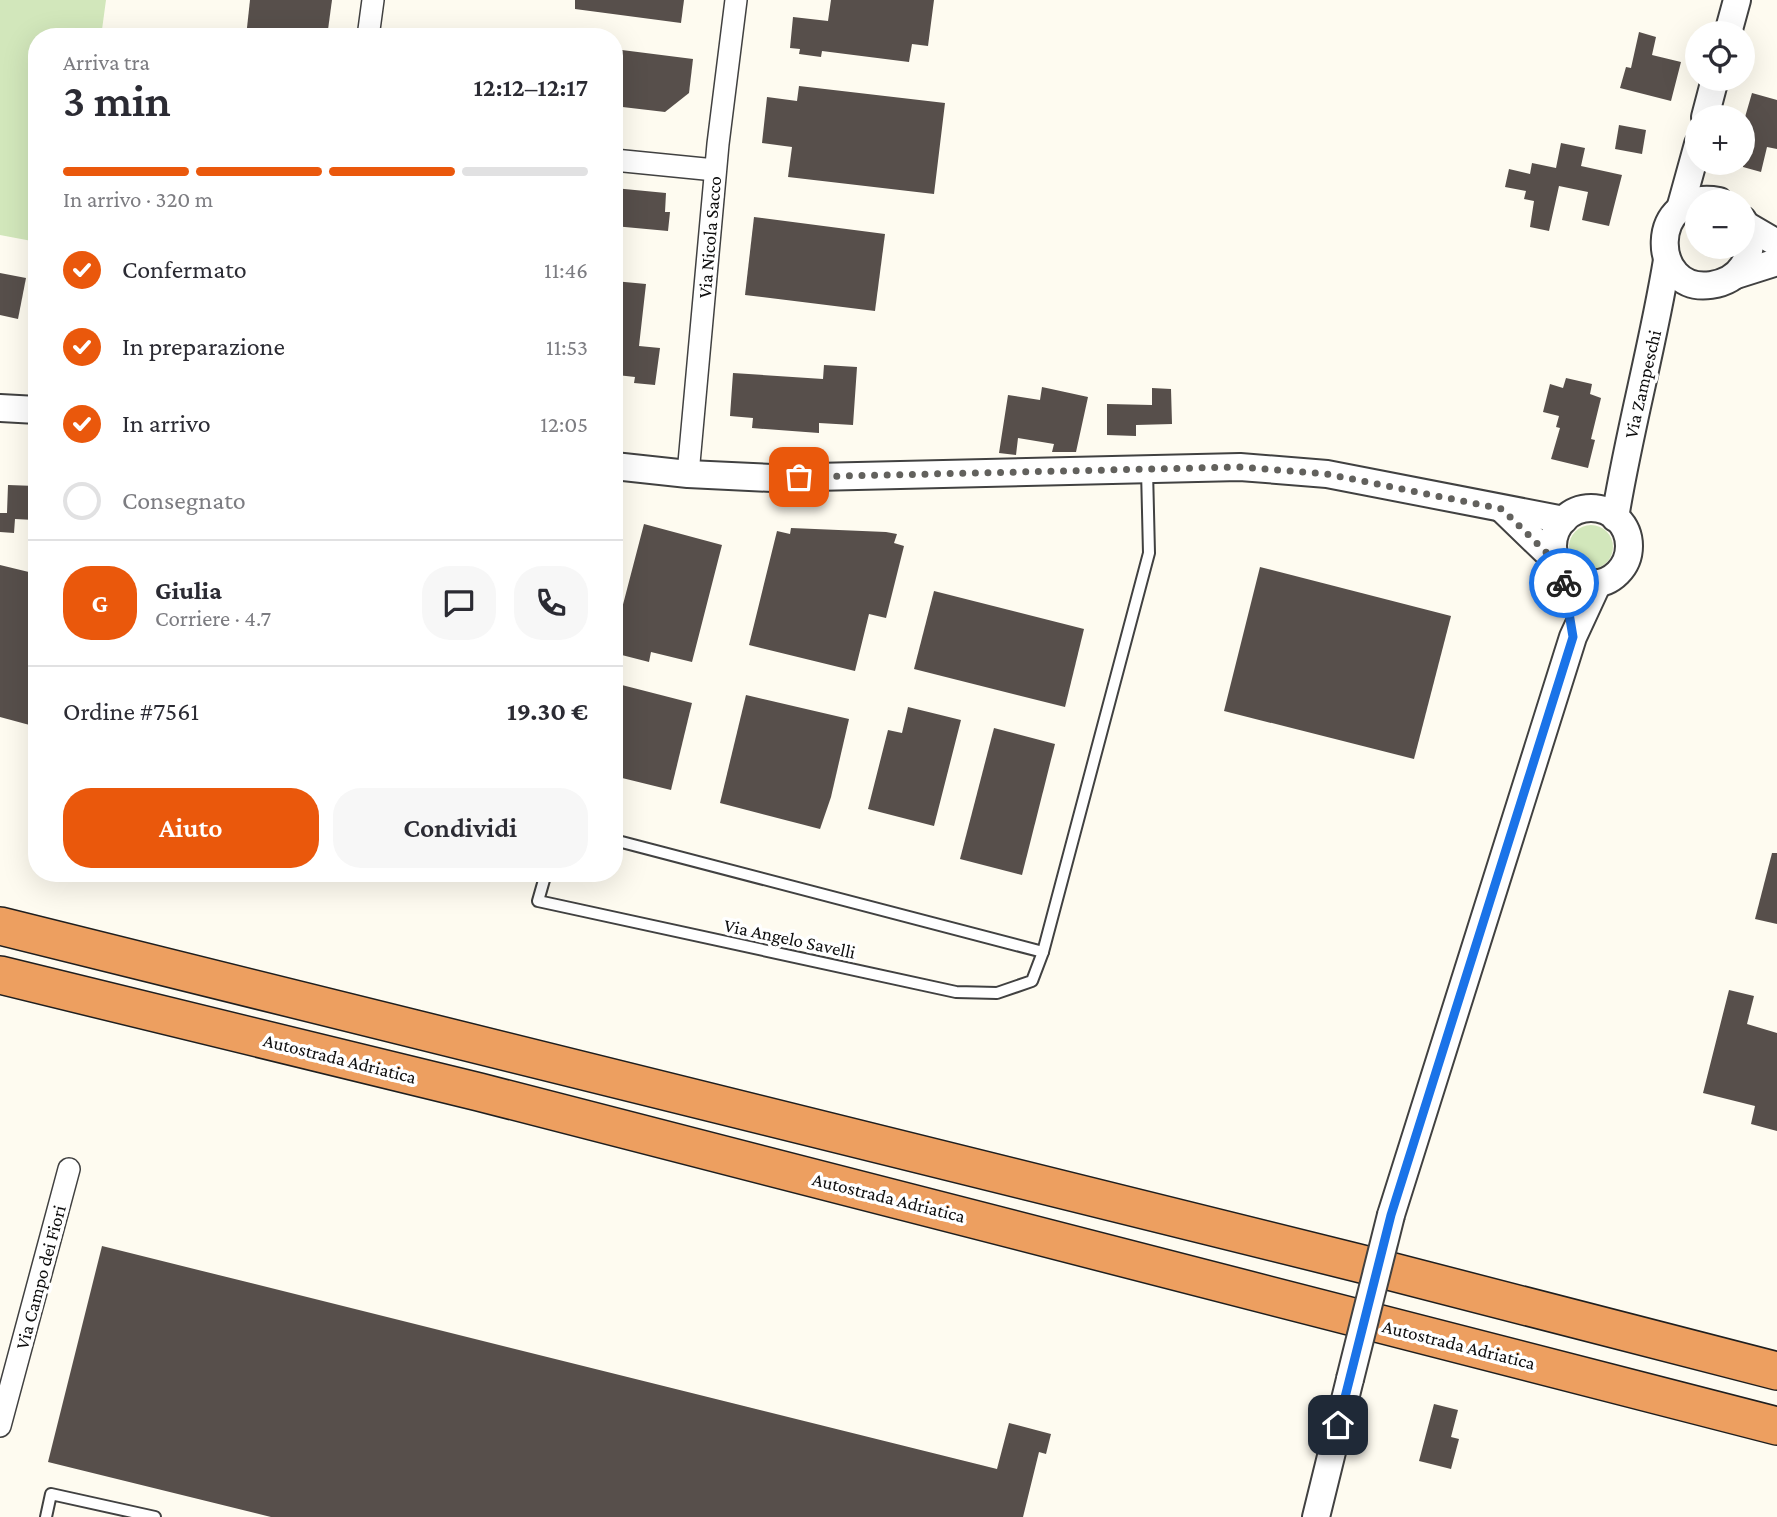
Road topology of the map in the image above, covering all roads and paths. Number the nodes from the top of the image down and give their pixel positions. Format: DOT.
graph roads {
  1 [pos="373,0"];
  2 [pos="736,0"];
  3 [pos="1737,0"];
  4 [pos="1731,21"];
  5 [pos="369,28"];
  6 [pos="623,161"];
  7 [pos="715,170"];
  8 [pos="1689,175"];
  9 [pos="1693,175"];
  10 [pos="1705,189"];
  11 [pos="1685,206"];
  12 [pos="1680,209"];
  13 [pos="1755,229"];
  14 [pos="1777,243"];
  15 [pos="1745,259"];
  16 [pos="1667,260"];
  17 [pos="1777,262"];
  18 [pos="1736,275"];
  19 [pos="1695,284"];
  20 [pos="1660,304"];
  21 [pos="0,408"];
  22 [pos="28,410"];
  23 [pos="1623,464"];
  24 [pos="623,467"];
  25 [pos="1147,470"];
  26 [pos="688,474"];
  27 [pos="1502,509"];
  28 [pos="1588,509"];
  29 [pos="1615,518"];
  30 [pos="1564,520"];
  31 [pos="1559,566"];
  32 [pos="1598,583"];
  33 [pos="1573,637"];
  34 [pos="623,842"];
  35 [pos="543,882"];
  36 [pos="0,926"];
  37 [pos="1043,952"];
  38 [pos="0,975"];
  39 [pos="69,1169"];
  40 [pos="1777,1371"];
  41 [pos="0,1424"];
  42 [pos="1777,1426"];
  43 [pos="46,1517"];
  44 [pos="155,1517"];
  45 [pos="1316,1517"];
  1 -- 5 [label="street"];
  2 -- 7 [label="street, Via Nicola Sacco"];
  3 -- 4 [label="street"];
  6 -- 7 [label="street"];
  7 -- 26 [label="street, Via Nicola Sacco"];
  8 -- 12 [label="street"];
  9 -- 10 [label="street"];
  11 -- 12 [label="street"];
  12 -- 16 [label="street, Via Zampeschi"];
  13 -- 14 [label="street"];
  15 -- 18 [label="street"];
  16 -- 19 [label="street"];
  16 -- 20 [label="street, Via Zampeschi"];
  17 -- 18 [label="street"];
  18 -- 19 [label="street"];
  19 -- 20 [label="street, Via Zampeschi"];
  20 -- 23 [label="street, Via Zampeschi"];
  21 -- 22 [label="street"];
  23 -- 28 [label="street, Via Zampeschi"];
  23 -- 29 [label="street, Via Zampeschi"];
  24 -- 26 [label="street"];
  25 -- 26 [label="street"];
  25 -- 27 [label="street"];
  25 -- 37 [label="lane, Via Angelo Savelli"];
  27 -- 30 [label="street"];
  27 -- 31 [label="street"];
  28 -- 29 [label="street"];
  28 -- 30 [label="street"];
  29 -- 32 [label="street"];
  30 -- 31 [label="street"];
  31 -- 32 [label="street"];
  31 -- 33 [label="street"];
  32 -- 33 [label="street"];
  33 -- 45 [label="street, bridge"];
  34 -- 37 [label="lane"];
  35 -- 37 [label="lane, Via Angelo Savelli"];
  36 -- 40 [label="highway"];
  38 -- 42 [label="highway, Autostrada Adriatica"];
  39 -- 41 [label="street, Via Campo dei Fiori"];
  43 -- 44 [label="lane"];
}
